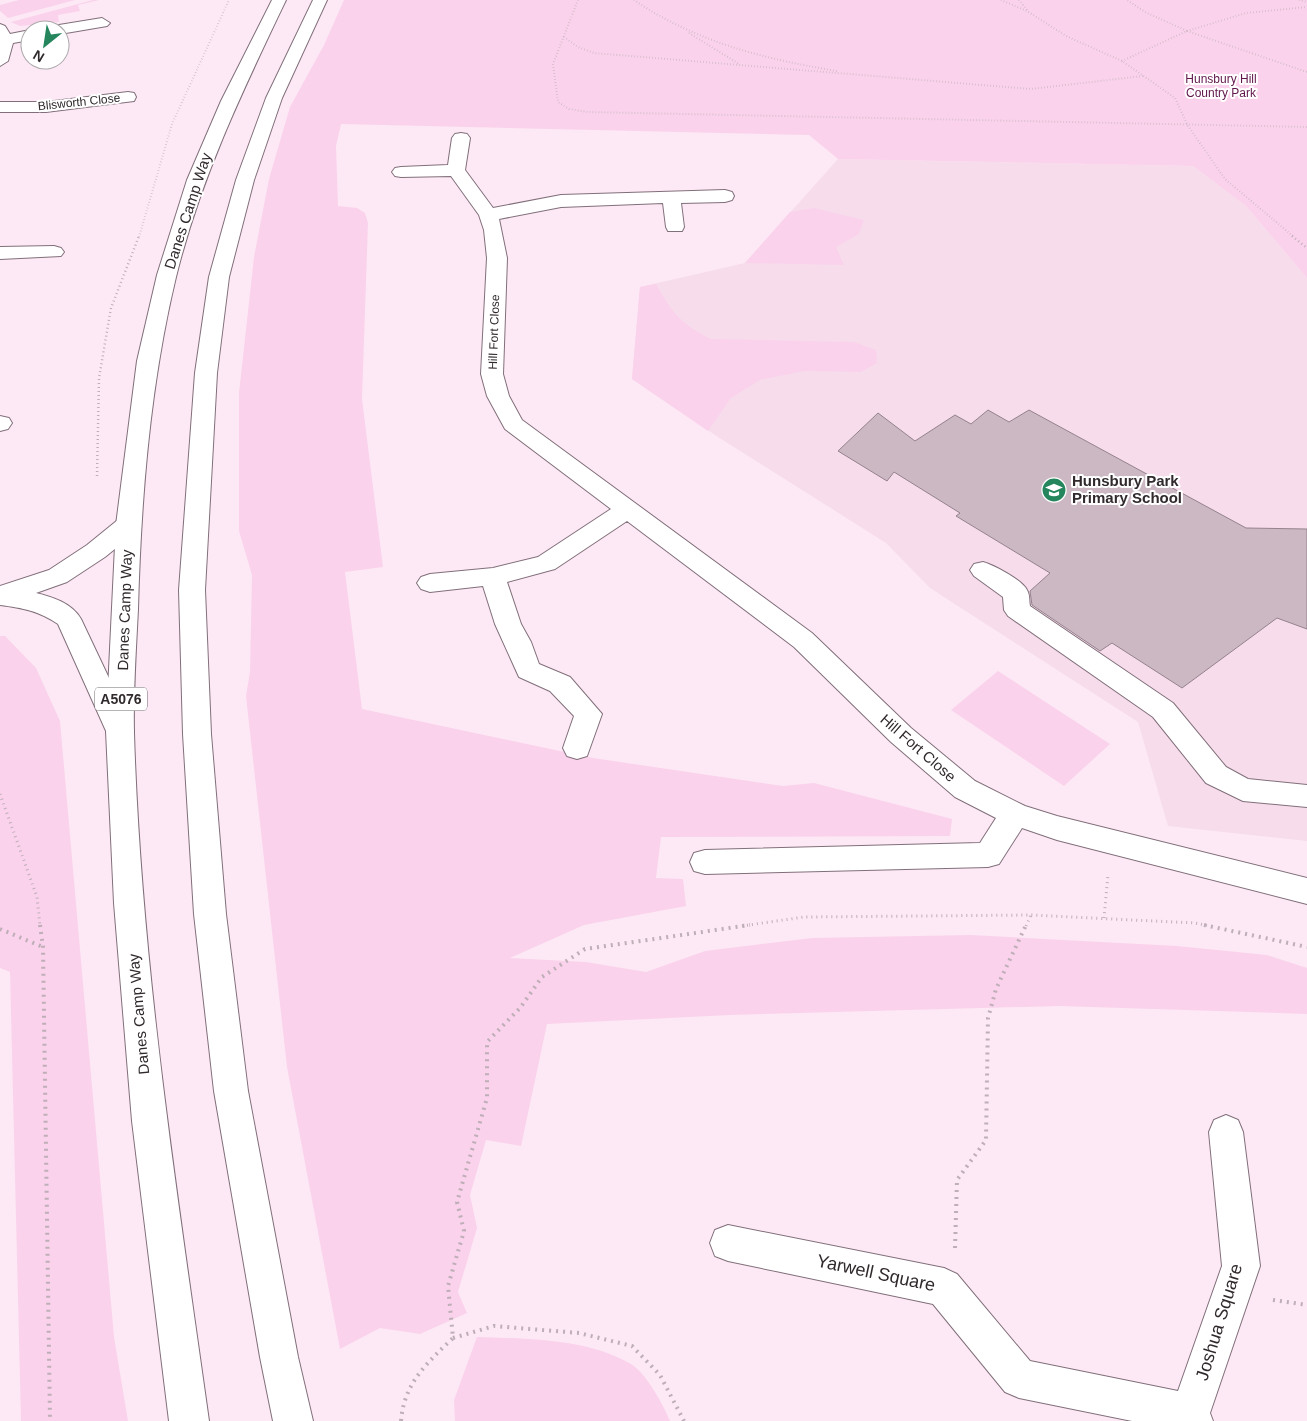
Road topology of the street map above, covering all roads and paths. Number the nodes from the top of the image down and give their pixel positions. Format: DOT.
graph roads {
  1 [pos="278,0"];
  2 [pos="320,0"];
  3 [pos="578,0"];
  4 [pos="634,0"];
  5 [pos="1001,0"];
  6 [pos="1019,0"];
  7 [pos="1127,0"];
  8 [pos="1298,0"];
  9 [pos="1307,2"];
  10 [pos="1307,7"];
  11 [pos="96,9"];
  12 [pos="1028,11"];
  13 [pos="70,28"];
  14 [pos="680,28"];
  15 [pos="1187,31"];
  16 [pos="3,34"];
  17 [pos="20,35"];
  18 [pos="564,37"];
  19 [pos="0,61"];
  20 [pos="1122,61"];
  21 [pos="741,66"];
  22 [pos="1307,72"];
  23 [pos="855,74"];
  24 [pos="1143,76"];
  25 [pos="128,97"];
  26 [pos="0,107"];
  27 [pos="1188,126"];
  28 [pos="1307,127"];
  29 [pos="461,138"];
  30 [pos="456,170"];
  31 [pos="401,172"];
  32 [pos="725,196"];
  33 [pos="671,197"];
  34 [pos="488,215"];
  35 [pos="675,227"];
  36 [pos="1307,248"];
  37 [pos="54,252"];
  38 [pos="0,253"];
  39 [pos="626,510"];
  40 [pos="128,525"];
  41 [pos="983,570"];
  42 [pos="493,577"];
  43 [pos="430,583"];
  44 [pos="0,596"];
  45 [pos="120,732"];
  46 [pos="577,748"];
  47 [pos="0,794"];
  48 [pos="1307,796"];
  49 [pos="1016,814"];
  50 [pos="1110,842"];
  51 [pos="704,862"];
  52 [pos="1307,891"];
  53 [pos="1031,915"];
  54 [pos="1104,918"];
  55 [pos="0,929"];
  56 [pos="1307,946"];
  57 [pos="43,947"];
  58 [pos="1226,1132"];
  59 [pos="728,1243"];
  60 [pos="944,1287"];
  61 [pos="454,1338"];
  62 [pos="1191,1417"];
  63 [pos="50,1421"];
  64 [pos="189,1421"];
  65 [pos="293,1421"];
  66 [pos="401,1421"];
  67 [pos="684,1421"];
  1 -- 40 [label="main road, Danes Camp Way / A5076"];
  2 -- 65 [label="main road"];
  3 -- 18 [label="path"];
  4 -- 14 [label="path"];
  5 -- 12 [label="path"];
  6 -- 12 [label="path"];
  7 -- 15 [label="path"];
  8 -- 9 [label="path"];
  10 -- 15 [label="path"];
  11 -- 13 [label="main road"];
  12 -- 20 [label="path"];
  14 -- 21 [label="path"];
  14 -- 23 [label="path"];
  15 -- 20 [label="path"];
  15 -- 22 [label="path"];
  16 -- 17 [label="main road"];
  16 -- 19 [label="main road"];
  18 -- 21 [label="path"];
  18 -- 27 [label="path"];
  20 -- 24 [label="path"];
  21 -- 23 [label="path"];
  23 -- 24 [label="path"];
  24 -- 27 [label="path"];
  25 -- 26 [label="main road, Blisworth Close"];
  27 -- 28 [label="path"];
  27 -- 36 [label="path"];
  29 -- 30 [label="main road"];
  30 -- 31 [label="main road"];
  30 -- 34 [label="main road, Hill Fort Close"];
  32 -- 33 [label="main road"];
  33 -- 34 [label="main road"];
  33 -- 35 [label="main road"];
  34 -- 39 [label="main road, Hill Fort Close"];
  37 -- 38 [label="main road"];
  39 -- 42 [label="main road"];
  39 -- 49 [label="main road, Hill Fort Close"];
  40 -- 44 [label="main road"];
  40 -- 45 [label="main road, Danes Camp Way / A5076"];
  41 -- 48 [label="main road"];
  42 -- 43 [label="main road"];
  42 -- 46 [label="main road"];
  44 -- 45 [label="main road"];
  45 -- 64 [label="main road, Danes Camp Way / A5076"];
  47 -- 57 [label="path"];
  49 -- 50 [label="main road, Hill Fort Close"];
  49 -- 51 [label="main road"];
  50 -- 52 [label="main road, Hill Fort Close"];
  50 -- 54 [label="path"];
  53 -- 54 [label="path"];
  53 -- 60 [label="path"];
  53 -- 61 [label="path"];
  54 -- 56 [label="path"];
  55 -- 57 [label="path"];
  57 -- 63 [label="path"];
  58 -- 62 [label="main road, Joshua Square"];
  59 -- 60 [label="main road, Yarwell Square"];
  60 -- 62 [label="main road, Yarwell Square"];
  61 -- 66 [label="path"];
  61 -- 67 [label="path"];
}
